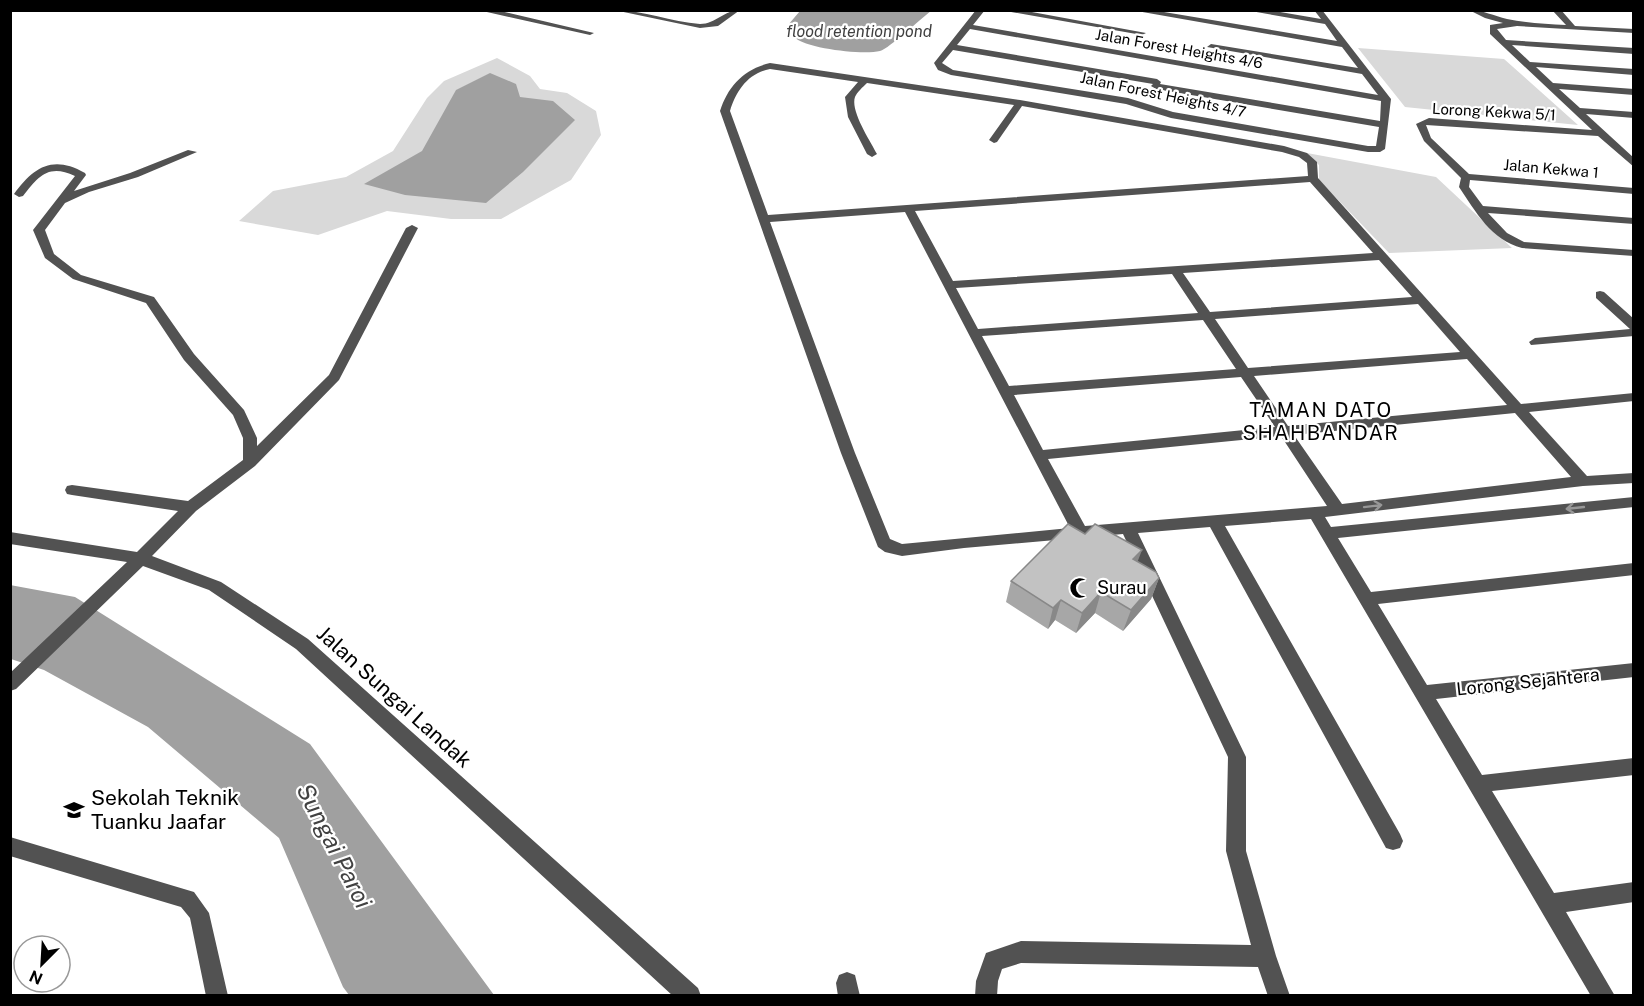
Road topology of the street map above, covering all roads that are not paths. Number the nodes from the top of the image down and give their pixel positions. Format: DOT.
graph roads {
  1 [pos="482,10"];
  2 [pos="528,10"];
  3 [pos="618,10"];
  4 [pos="736,10"];
  5 [pos="981,10"];
  6 [pos="1004,10"];
  7 [pos="1134,10"];
  8 [pos="1249,10"];
  9 [pos="1318,10"];
  10 [pos="1473,10"];
  11 [pos="1556,10"];
  12 [pos="1153,14"];
  13 [pos="1178,14"];
  14 [pos="516,17"];
  15 [pos="1326,22"];
  16 [pos="1518,23"];
  17 [pos="1220,25"];
  18 [pos="968,26"];
  19 [pos="1572,27"];
  20 [pos="1634,31"];
  21 [pos="590,33"];
  22 [pos="1142,33"];
  23 [pos="1504,42"];
  24 [pos="1346,45"];
  25 [pos="951,47"];
  26 [pos="1211,47"];
  27 [pos="1634,51"];
  28 [pos="1130,54"];
  29 [pos="1167,60"];
  30 [pos="1528,64"];
  31 [pos="1203,67"];
  32 [pos="1366,72"];
  33 [pos="1634,72"];
  34 [pos="866,80"];
  35 [pos="1156,84"];
  36 [pos="1552,86"];
  37 [pos="1634,92"];
  38 [pos="1386,99"];
  39 [pos="1020,103"];
  40 [pos="1146,107"];
  41 [pos="1579,111"];
  42 [pos="1634,115"];
  43 [pos="1384,125"];
  44 [pos="1600,133"];
  45 [pos="994,140"];
  46 [pos="192,152"];
  47 [pos="872,154"];
  48 [pos="1634,164"];
  49 [pos="1466,177"];
  50 [pos="1313,179"];
  51 [pos="1634,191"];
  52 [pos="19,194"];
  53 [pos="61,201"];
  54 [pos="908,208"];
  55 [pos="1481,209"];
  56 [pos="764,219"];
  57 [pos="1634,221"];
  58 [pos="412,228"];
  59 [pos="1634,253"];
  60 [pos="1382,256"];
  61 [pos="1175,270"];
  62 [pos="949,285"];
  63 [pos="1600,296"];
  64 [pos="1421,300"];
  65 [pos="1206,315"];
  66 [pos="1634,326"];
  67 [pos="1634,332"];
  68 [pos="975,333"];
  69 [pos="1535,342"];
  70 [pos="1470,355"];
  71 [pos="1245,372"];
  72 [pos="1006,391"];
  73 [pos="1634,397"];
  74 [pos="1517,407"];
  75 [pos="1284,430"];
  76 [pos="1040,455"];
  77 [pos="250,462"];
  78 [pos="1583,482"];
  79 [pos="1630,482"];
  80 [pos="72,490"];
  81 [pos="1634,502"];
  82 [pos="191,507"];
  83 [pos="1338,510"];
  84 [pos="1315,513"];
  85 [pos="1214,521"];
  86 [pos="1128,528"];
  87 [pos="1080,532"];
  88 [pos="1327,533"];
  89 [pos="10,537"];
  90 [pos="139,558"];
  91 [pos="1634,569"];
  92 [pos="1366,599"];
  93 [pos="1634,670"];
  94 [pos="10,684"];
  95 [pos="1423,693"];
  96 [pos="1634,766"];
  97 [pos="1478,784"];
  98 [pos="1393,841"];
  99 [pos="10,846"];
  100 [pos="1634,892"];
  101 [pos="1550,904"];
  102 [pos="1264,956"];
  103 [pos="217,996"];
  104 [pos="690,996"];
  105 [pos="986,996"];
  106 [pos="1279,996"];
  107 [pos="1604,996"];
  1 -- 14 [label="street"];
  2 -- 14 [label="street"];
  3 -- 4 [label="street"];
  5 -- 18 [label="street"];
  6 -- 22 [label="street"];
  7 -- 12 [label="street"];
  8 -- 15 [label="street"];
  9 -- 15 [label="street"];
  10 -- 16 [label="street"];
  11 -- 19 [label="street"];
  12 -- 13 [label="street"];
  12 -- 22 [label="street"];
  13 -- 17 [label="street"];
  14 -- 21 [label="street"];
  15 -- 24 [label="street"];
  16 -- 19 [label="street"];
  16 -- 23 [label="street"];
  17 -- 24 [label="street"];
  17 -- 26 [label="street"];
  18 -- 25 [label="street"];
  18 -- 28 [label="street, Jalan Forest Heights 4/6"];
  19 -- 20 [label="street"];
  22 -- 28 [label="street"];
  23 -- 27 [label="street"];
  23 -- 30 [label="street"];
  24 -- 32 [label="street"];
  25 -- 35 [label="street"];
  25 -- 40 [label="street, Jalan Forest Heights 4/7"];
  26 -- 31 [label="street"];
  26 -- 32 [label="street"];
  28 -- 29 [label="street, Jalan Forest Heights 4/6"];
  29 -- 31 [label="street, Jalan Forest Heights 4/6"];
  29 -- 35 [label="street"];
  30 -- 33 [label="street"];
  30 -- 36 [label="street"];
  31 -- 38 [label="street, Jalan Forest Heights 4/6"];
  32 -- 38 [label="street"];
  34 -- 39 [label="street"];
  34 -- 47 [label="street"];
  34 -- 56 [label="street"];
  35 -- 40 [label="street"];
  35 -- 43 [label="street"];
  36 -- 37 [label="street"];
  36 -- 41 [label="street"];
  38 -- 43 [label="street"];
  39 -- 45 [label="street"];
  39 -- 50 [label="street"];
  40 -- 43 [label="street, Jalan Forest Heights 4/7"];
  41 -- 42 [label="street"];
  41 -- 44 [label="street"];
  44 -- 48 [label="street"];
  44 -- 49 [label="street, Lorong Kekwa 5/1"];
  46 -- 53 [label="street"];
  49 -- 51 [label="street, Jalan Kekwa 1"];
  49 -- 55 [label="street"];
  50 -- 54 [label="street"];
  50 -- 60 [label="street"];
  52 -- 53 [label="street"];
  53 -- 77 [label="street"];
  54 -- 56 [label="street"];
  54 -- 62 [label="street"];
  55 -- 57 [label="street"];
  55 -- 59 [label="street"];
  56 -- 87 [label="street"];
  58 -- 77 [label="street"];
  60 -- 61 [label="street"];
  60 -- 64 [label="street"];
  61 -- 62 [label="street"];
  61 -- 65 [label="street"];
  62 -- 68 [label="street"];
  63 -- 66 [label="street"];
  64 -- 65 [label="street"];
  64 -- 70 [label="street"];
  65 -- 68 [label="street"];
  65 -- 71 [label="street"];
  67 -- 69 [label="street"];
  68 -- 72 [label="street"];
  70 -- 71 [label="street"];
  70 -- 74 [label="street"];
  71 -- 72 [label="street"];
  71 -- 75 [label="street"];
  72 -- 76 [label="street"];
  73 -- 74 [label="street"];
  74 -- 75 [label="street"];
  74 -- 78 [label="street"];
  75 -- 76 [label="street"];
  75 -- 83 [label="street"];
  76 -- 87 [label="street"];
  77 -- 82 [label="street"];
  78 -- 79 [label="street"];
  83 -- 78 [label="street, one-way"];
  80 -- 82 [label="street"];
  81 -- 88 [label="street, one-way"];
  82 -- 90 [label="street"];
  83 -- 84 [label="street"];
  84 -- 85 [label="street"];
  84 -- 88 [label="street"];
  85 -- 86 [label="street"];
  85 -- 98 [label="street"];
  86 -- 87 [label="street"];
  86 -- 102 [label="street"];
  88 -- 92 [label="street"];
  89 -- 90 [label="street, Jalan Sungai Landak"];
  90 -- 94 [label="street"];
  90 -- 104 [label="street, Jalan Sungai Landak"];
  91 -- 92 [label="street"];
  92 -- 95 [label="street"];
  93 -- 95 [label="street, Lorong Sejahtera"];
  95 -- 97 [label="street"];
  96 -- 97 [label="street"];
  97 -- 101 [label="street"];
  99 -- 103 [label="street"];
  100 -- 101 [label="street"];
  101 -- 107 [label="street"];
  102 -- 105 [label="street"];
  102 -- 106 [label="street"];
}
